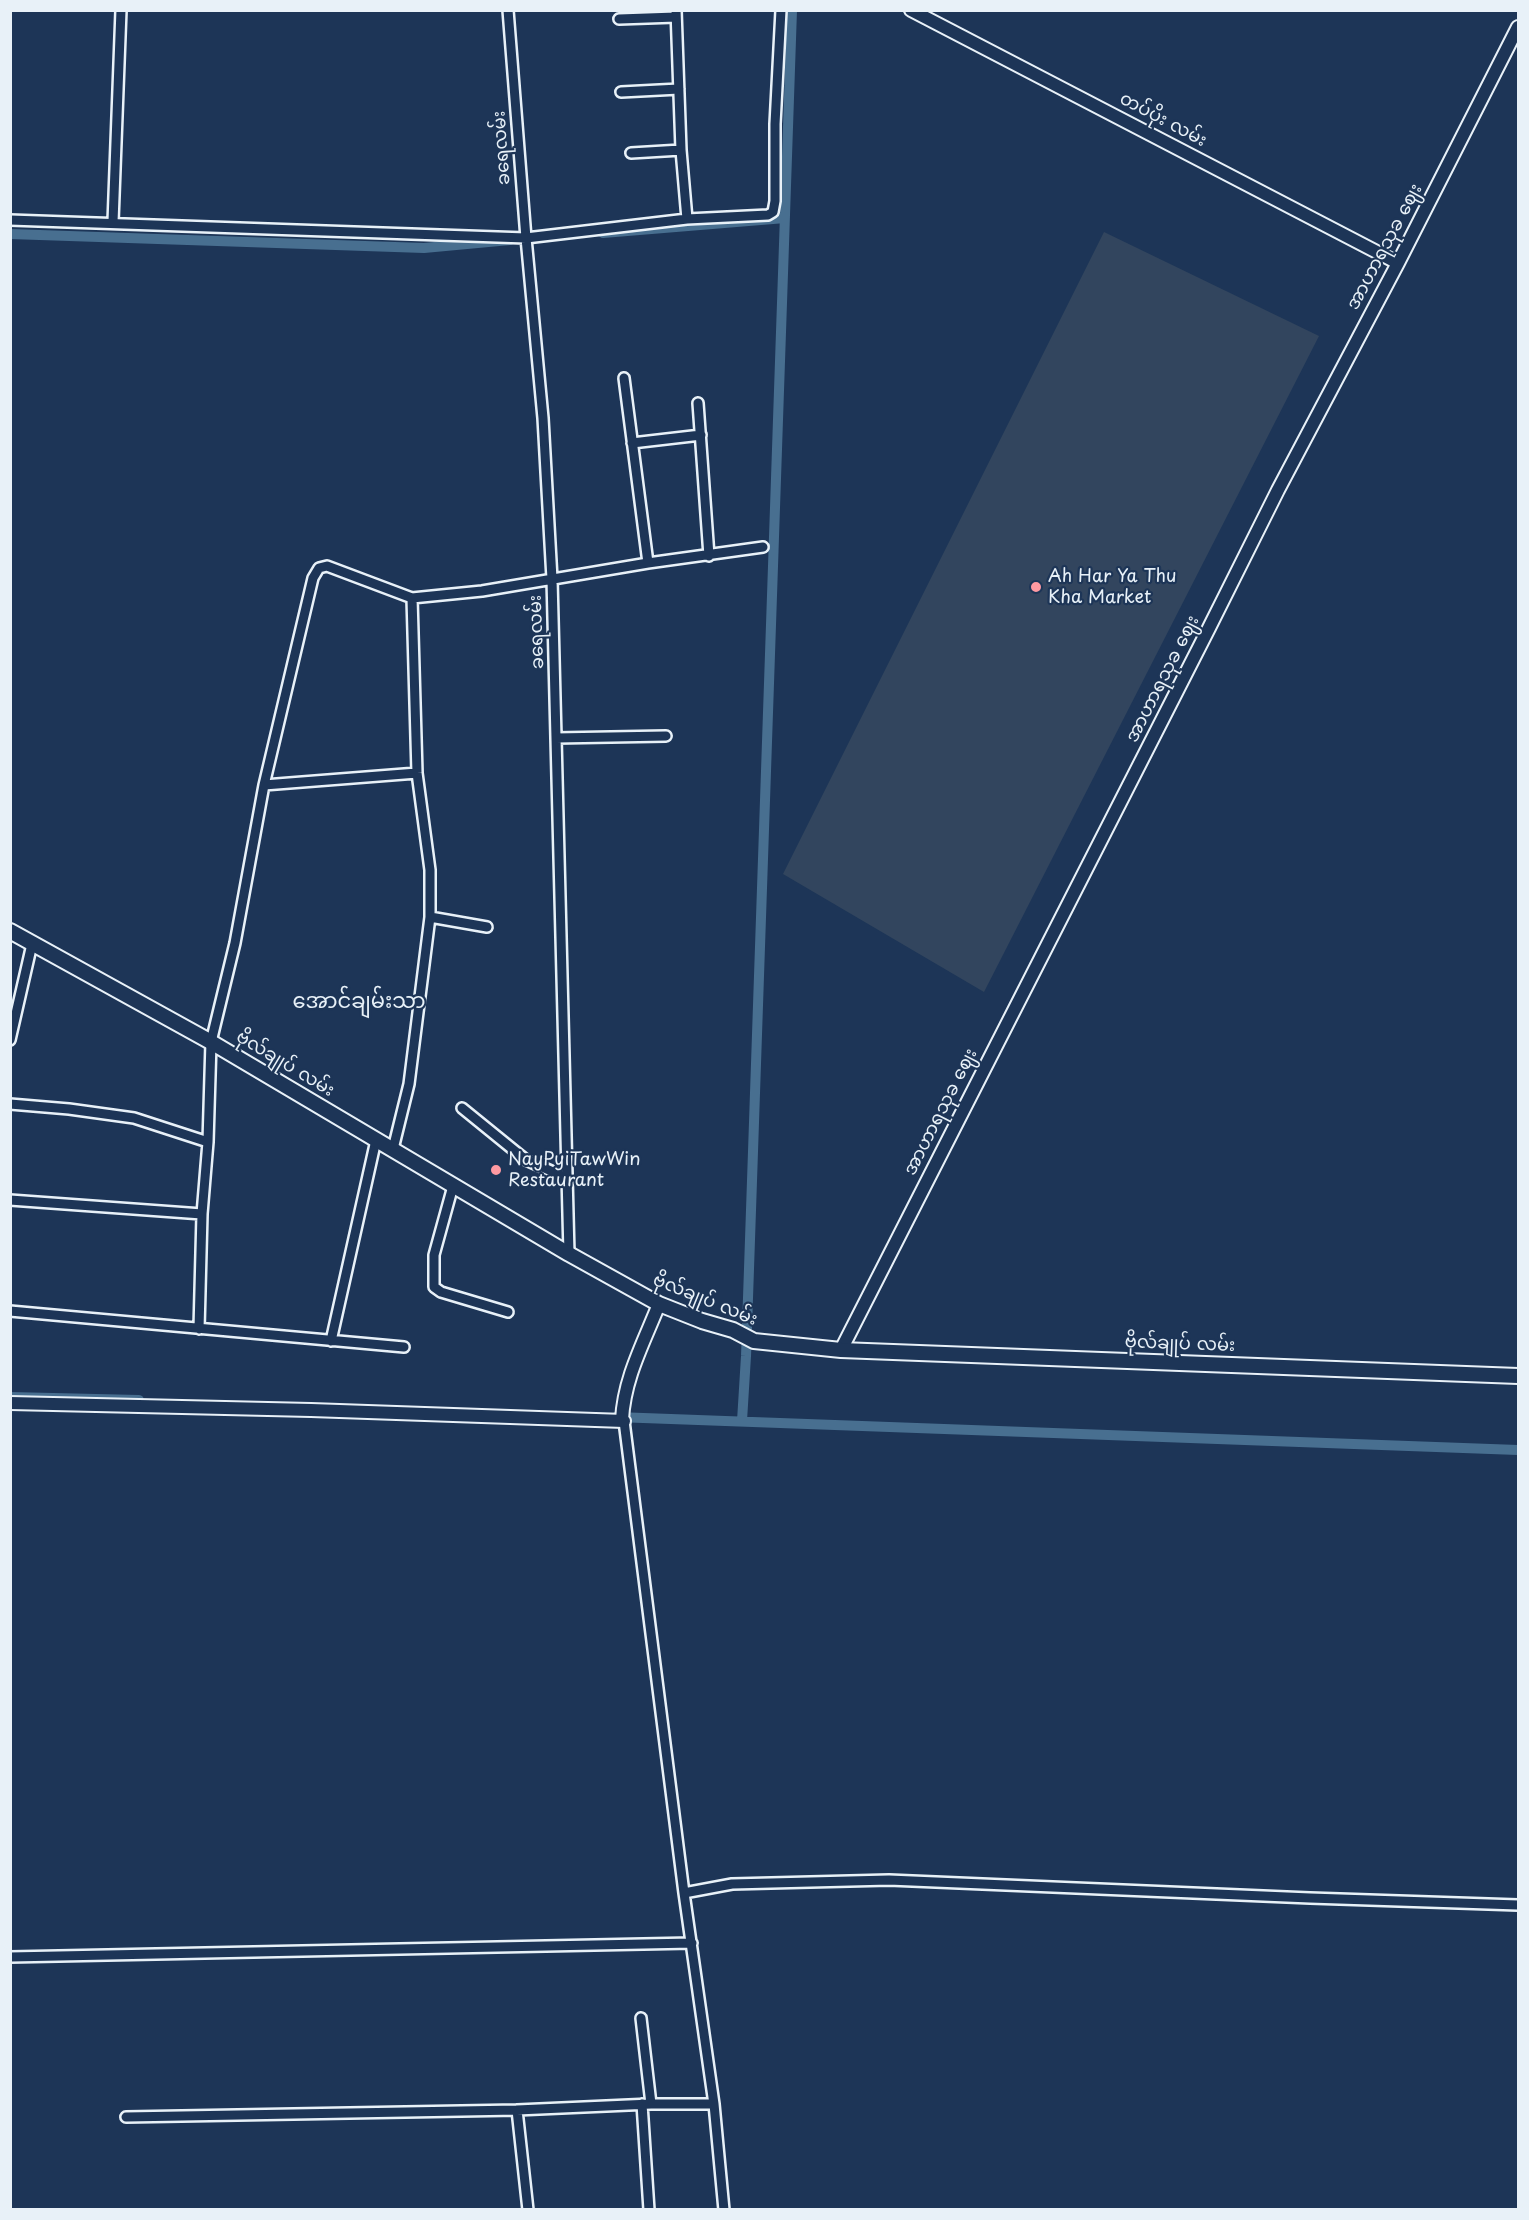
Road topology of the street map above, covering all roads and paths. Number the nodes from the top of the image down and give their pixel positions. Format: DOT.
graph roads {
  1 [pos="121,10"];
  2 [pos="508,10"];
  3 [pos="781,10"];
  4 [pos="911,10"];
  5 [pos="676,14"];
  6 [pos="619,19"];
  7 [pos="1518,27"];
  8 [pos="679,89"];
  9 [pos="621,92"];
  10 [pos="681,150"];
  11 [pos="631,153"];
  12 [pos="687,219"];
  13 [pos="10,220"];
  14 [pos="113,222"];
  15 [pos="526,237"];
  16 [pos="1398,263"];
  17 [pos="624,378"];
  18 [pos="698,403"];
  19 [pos="700,435"];
  20 [pos="632,443"];
  21 [pos="763,547"];
  22 [pos="708,556"];
  23 [pos="648,563"];
  24 [pos="552,579"];
  25 [pos="412,598"];
  26 [pos="666,736"];
  27 [pos="556,738"];
  28 [pos="417,773"];
  29 [pos="264,784"];
  30 [pos="430,917"];
  31 [pos="488,927"];
  32 [pos="10,931"];
  33 [pos="32,944"];
  34 [pos="10,1040"];
  35 [pos="211,1042"];
  36 [pos="10,1104"];
  37 [pos="462,1108"];
  38 [pos="376,1140"];
  39 [pos="208,1142"];
  40 [pos="393,1149"];
  41 [pos="567,1179"];
  42 [pos="453,1186"];
  43 [pos="10,1200"];
  44 [pos="202,1214"];
  45 [pos="568,1254"];
  46 [pos="659,1304"];
  47 [pos="10,1311"];
  48 [pos="508,1312"];
  49 [pos="199,1329"];
  50 [pos="331,1341"];
  51 [pos="404,1347"];
  52 [pos="841,1350"];
  53 [pos="1518,1376"];
  54 [pos="10,1403"];
  55 [pos="623,1418"];
  56 [pos="684,1893"];
  57 [pos="1518,1905"];
  58 [pos="692,1943"];
  59 [pos="10,1957"];
  60 [pos="641,2018"];
  61 [pos="646,2104"];
  62 [pos="714,2104"];
  63 [pos="517,2110"];
  64 [pos="126,2117"];
  65 [pos="528,2210"];
  66 [pos="648,2210"];
  67 [pos="724,2210"];
  1 -- 14 [label="street"];
  2 -- 15 [label="street, ခရေလမ်း"];
  3 -- 12 [label="street"];
  4 -- 16 [label="street, တပ်ပိုး လမ်း"];
  5 -- 6 [label="street"];
  5 -- 8 [label="street"];
  7 -- 16 [label="street, အာဟာရသုခ ဈေး"];
  8 -- 9 [label="street"];
  8 -- 10 [label="street"];
  10 -- 11 [label="street"];
  10 -- 12 [label="street"];
  12 -- 15 [label="street"];
  13 -- 14 [label="street"];
  14 -- 15 [label="street"];
  15 -- 24 [label="street, ခရေလမ်း"];
  16 -- 52 [label="street, အာဟာရသုခ ဈေး"];
  17 -- 20 [label="street"];
  18 -- 19 [label="street"];
  19 -- 20 [label="street"];
  19 -- 22 [label="street"];
  20 -- 23 [label="street"];
  21 -- 22 [label="street"];
  22 -- 23 [label="street"];
  23 -- 24 [label="street"];
  24 -- 25 [label="street"];
  24 -- 27 [label="street, ခရေလမ်း"];
  25 -- 28 [label="street"];
  25 -- 29 [label="street"];
  26 -- 27 [label="street"];
  27 -- 41 [label="street, ခရေလမ်း"];
  28 -- 29 [label="street"];
  28 -- 30 [label="street"];
  29 -- 35 [label="street"];
  30 -- 31 [label="street"];
  30 -- 40 [label="street"];
  32 -- 33 [label="main road, ဗိုလ်ချုပ် လမ်း"];
  33 -- 34 [label="street"];
  33 -- 35 [label="main road, ဗိုလ်ချုပ် လမ်း"];
  35 -- 38 [label="main road, ဗိုလ်ချုပ် လမ်း"];
  35 -- 39 [label="street"];
  36 -- 39 [label="street"];
  37 -- 41 [label="street"];
  38 -- 40 [label="main road, ဗိုလ်ချုပ် လမ်း"];
  38 -- 50 [label="street"];
  39 -- 44 [label="street"];
  40 -- 42 [label="main road, ဗိုလ်ချုပ် လမ်း"];
  41 -- 45 [label="street, ခရေလမ်း"];
  42 -- 45 [label="main road, ဗိုလ်ချုပ် လမ်း"];
  42 -- 48 [label="street"];
  43 -- 44 [label="street"];
  44 -- 49 [label="street"];
  45 -- 46 [label="main road, ဗိုလ်ချုပ် လမ်း"];
  46 -- 52 [label="main road, ဗိုလ်ချုပ် လမ်း"];
  46 -- 55 [label="street"];
  47 -- 49 [label="street"];
  49 -- 50 [label="street"];
  50 -- 51 [label="street"];
  52 -- 53 [label="main road, ဗိုလ်ချုပ် လမ်း"];
  54 -- 55 [label="street"];
  55 -- 56 [label="street"];
  56 -- 57 [label="street"];
  56 -- 58 [label="street"];
  58 -- 59 [label="street"];
  58 -- 62 [label="street"];
  60 -- 61 [label="street"];
  61 -- 62 [label="street"];
  61 -- 63 [label="street"];
  61 -- 66 [label="street"];
  62 -- 67 [label="street"];
  63 -- 64 [label="street"];
  63 -- 65 [label="street"];
}
